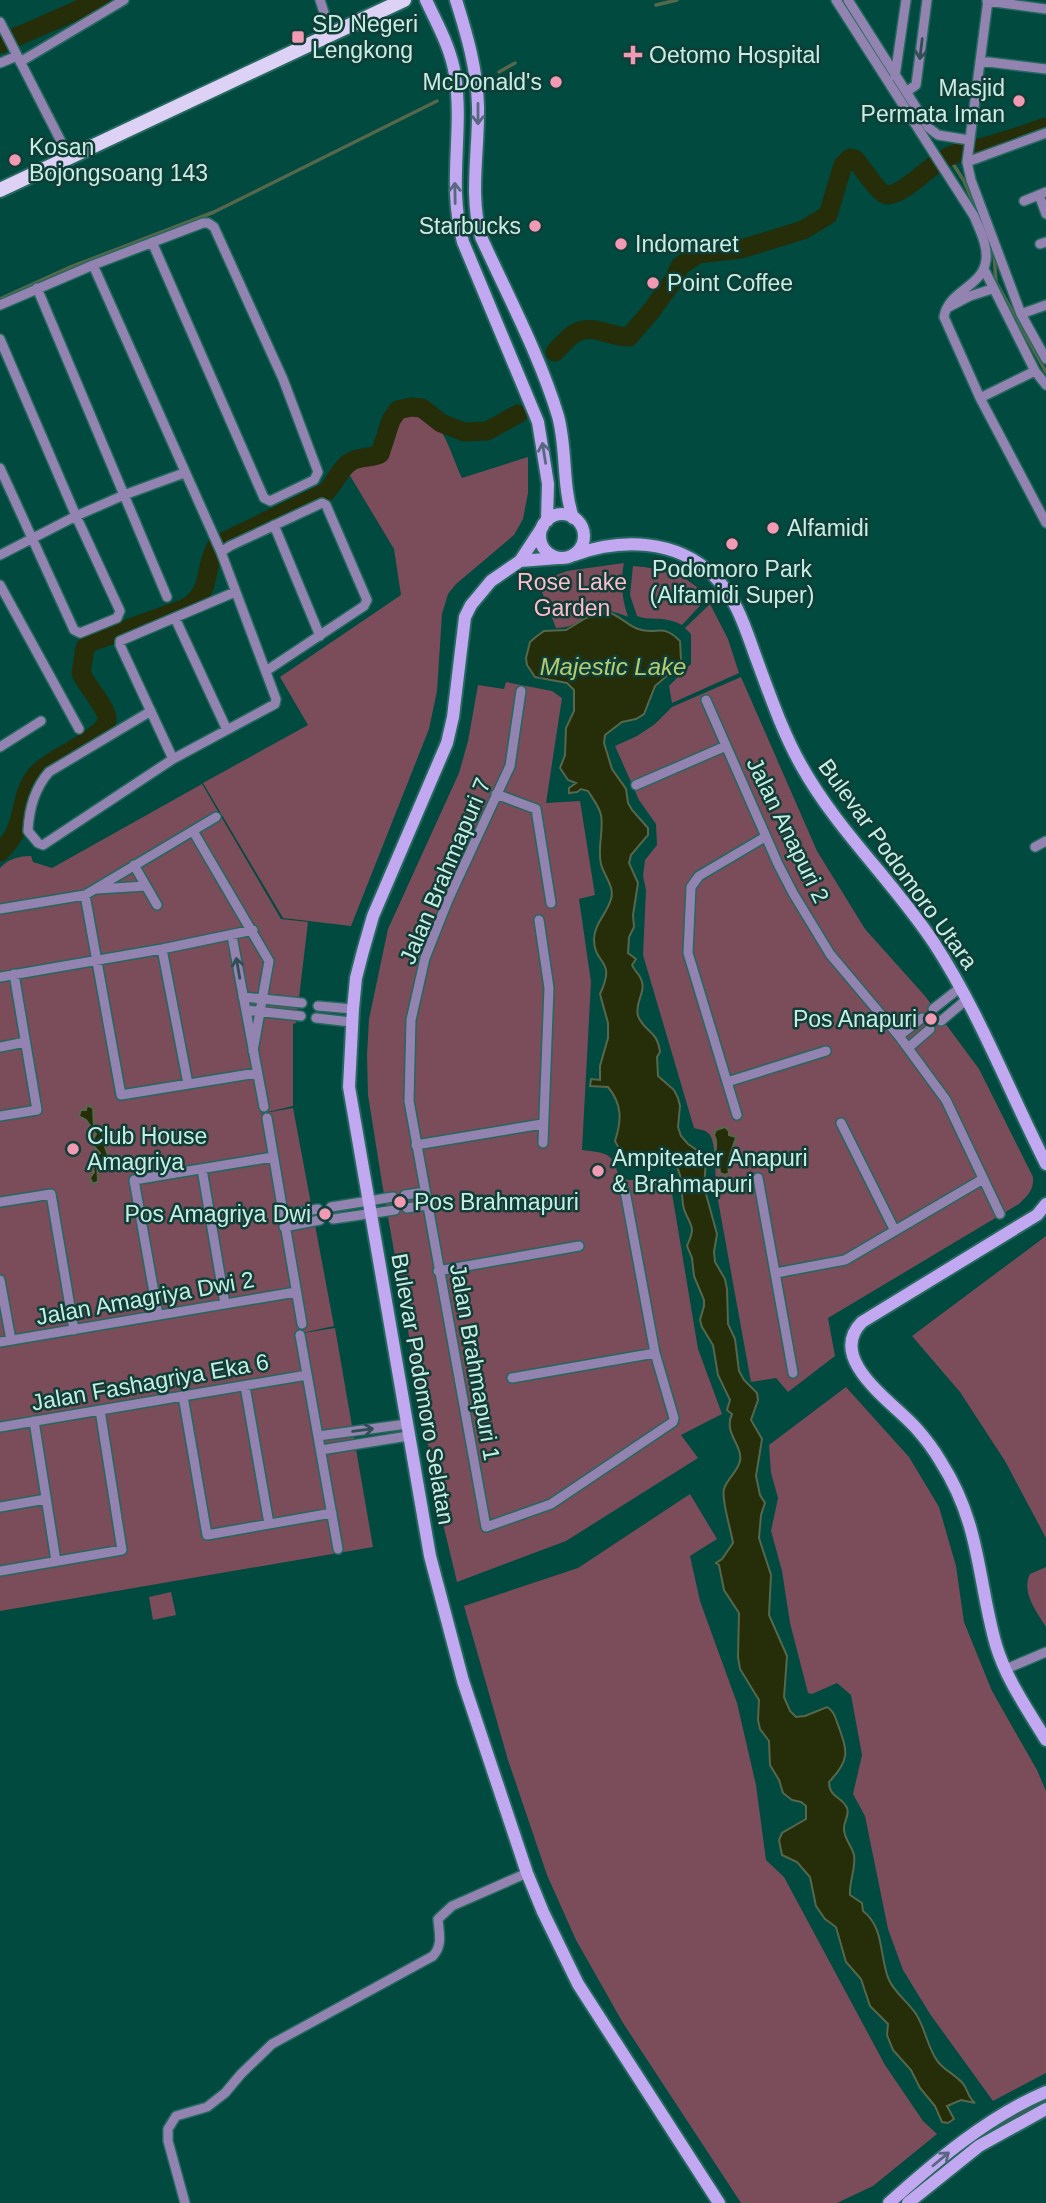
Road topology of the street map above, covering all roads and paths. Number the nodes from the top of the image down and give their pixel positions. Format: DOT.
graph roads {
  1 [pos="124,0"];
  2 [pos="320,0"];
  3 [pos="404,0"];
  4 [pos="426,0"];
  5 [pos="456,0"];
  6 [pos="836,0"];
  7 [pos="848,0"];
  8 [pos="906,0"];
  9 [pos="927,0"];
  10 [pos="987,1"];
  11 [pos="389,3"];
  12 [pos="1046,9"];
  13 [pos="1,24"];
  14 [pos="331,34"];
  15 [pos="17,57"];
  16 [pos="472,57"];
  17 [pos="980,61"];
  18 [pos="0,63"];
  19 [pos="453,63"];
  20 [pos="1046,69"];
  21 [pos="895,76"];
  22 [pos="906,93"];
  23 [pos="1046,134"];
  24 [pos="968,151"];
  25 [pos="69,157"];
  26 [pos="0,190"];
  27 [pos="1042,194"];
  28 [pos="1024,201"];
  29 [pos="1046,214"];
  30 [pos="152,242"];
  31 [pos="93,265"];
  32 [pos="984,270"];
  33 [pos="37,288"];
  34 [pos="992,289"];
  35 [pos="0,304"];
  36 [pos="1046,306"];
  37 [pos="945,309"];
  38 [pos="1021,314"];
  39 [pos="0,338"];
  40 [pos="532,351"];
  41 [pos="513,359"];
  42 [pos="1046,359"];
  43 [pos="1035,371"];
  44 [pos="1046,385"];
  45 [pos="980,398"];
  46 [pos="0,468"];
  47 [pos="184,473"];
  48 [pos="566,483"];
  49 [pos="548,484"];
  50 [pos="124,495"];
  51 [pos="76,516"];
  52 [pos="576,520"];
  53 [pos="1046,523"];
  54 [pos="545,524"];
  55 [pos="274,525"];
  56 [pos="32,540"];
  57 [pos="609,544"];
  58 [pos="217,548"];
  59 [pos="0,555"];
  60 [pos="574,555"];
  61 [pos="561,558"];
  62 [pos="520,561"];
  63 [pos="0,585"];
  64 [pos="235,592"];
  65 [pos="167,597"];
  66 [pos="175,618"];
  67 [pos="320,636"];
  68 [pos="266,671"];
  69 [pos="521,691"];
  70 [pos="706,700"];
  71 [pos="151,710"];
  72 [pos="41,720"];
  73 [pos="79,729"];
  74 [pos="227,730"];
  75 [pos="726,746"];
  76 [pos="0,747"];
  77 [pos="173,758"];
  78 [pos="636,785"];
  79 [pos="496,794"];
  80 [pos="216,817"];
  81 [pos="192,831"];
  82 [pos="765,837"];
  83 [pos="1046,841"];
  84 [pos="1035,848"];
  85 [pos="134,865"];
  86 [pos="146,886"];
  87 [pos="95,889"];
  88 [pos="85,895"];
  89 [pos="551,903"];
  90 [pos="157,905"];
  91 [pos="0,909"];
  92 [pos="539,920"];
  93 [pos="253,930"];
  94 [pos="232,936"];
  95 [pos="162,949"];
  96 [pos="98,959"];
  97 [pos="14,974"];
  98 [pos="0,977"];
  99 [pos="964,993"];
  100 [pos="243,997"];
  101 [pos="262,998"];
  102 [pos="302,1003"];
  103 [pos="318,1006"];
  104 [pos="933,1009"];
  105 [pos="246,1010"];
  106 [pos="259,1011"];
  107 [pos="301,1016"];
  108 [pos="352,1016"];
  109 [pos="316,1017"];
  110 [pos="922,1018"];
  111 [pos="941,1021"];
  112 [pos="930,1030"];
  113 [pos="899,1036"];
  114 [pos="25,1042"];
  115 [pos="0,1047"];
  116 [pos="908,1048"];
  117 [pos="253,1051"];
  118 [pos="826,1051"];
  119 [pos="257,1073"];
  120 [pos="727,1082"];
  121 [pos="188,1084"];
  122 [pos="264,1107"];
  123 [pos="737,1115"];
  124 [pos="0,1116"];
  125 [pos="267,1118"];
  126 [pos="841,1123"];
  127 [pos="542,1124"];
  128 [pos="543,1143"];
  129 [pos="416,1145"];
  130 [pos="273,1157"];
  131 [pos="1046,1164"];
  132 [pos="202,1169"];
  133 [pos="758,1178"];
  134 [pos="983,1179"];
  135 [pos="625,1191"];
  136 [pos="425,1192"];
  137 [pos="405,1195"];
  138 [pos="393,1197"];
  139 [pos="369,1201"];
  140 [pos="0,1202"];
  141 [pos="1046,1204"];
  142 [pos="427,1205"];
  143 [pos="331,1207"];
  144 [pos="407,1208"];
  145 [pos="318,1209"];
  146 [pos="395,1210"];
  147 [pos="371,1214"];
  148 [pos="1000,1214"];
  149 [pos="282,1215"];
  150 [pos="332,1219"];
  151 [pos="320,1220"];
  152 [pos="284,1227"];
  153 [pos="895,1231"];
  154 [pos="579,1246"];
  155 [pos="438,1271"];
  156 [pos="776,1273"];
  157 [pos="0,1280"];
  158 [pos="296,1292"];
  159 [pos="225,1304"];
  160 [pos="158,1315"];
  161 [pos="302,1324"];
  162 [pos="74,1330"];
  163 [pos="300,1335"];
  164 [pos="11,1340"];
  165 [pos="0,1342"];
  166 [pos="655,1353"];
  167 [pos="793,1373"];
  168 [pos="307,1375"];
  169 [pos="512,1378"];
  170 [pos="245,1385"];
  171 [pos="183,1396"];
  172 [pos="100,1410"];
  173 [pos="34,1421"];
  174 [pos="0,1427"];
  175 [pos="408,1430"];
  176 [pos="318,1436"];
  177 [pos="321,1450"];
  178 [pos="46,1499"];
  179 [pos="0,1507"];
  180 [pos="332,1513"];
  181 [pos="269,1524"];
  182 [pos="338,1549"];
  183 [pos="57,1561"];
  184 [pos="0,1571"];
  185 [pos="1046,1652"];
  186 [pos="1006,1669"];
  187 [pos="1046,1740"];
  188 [pos="527,1873"];
  189 [pos="1046,2092"];
  190 [pos="1046,2109"];
  191 [pos="185,2203"];
  192 [pos="719,2203"];
  193 [pos="889,2203"];
  194 [pos="908,2203"];
  1 -- 15 [label="street"];
  2 -- 14 [label="street"];
  3 -- 11 [label="main road"];
  4 -- 19 [label="street"];
  5 -- 16 [label="street"];
  6 -- 32 [label="street"];
  7 -- 21 [label="street"];
  8 -- 21 [label="street"];
  9 -- 22 [label="street, one-way"];
  10 -- 12 [label="street"];
  10 -- 17 [label="street"];
  11 -- 14 [label="main road"];
  13 -- 15 [label="street"];
  14 -- 25 [label="main road"];
  15 -- 18 [label="street"];
  15 -- 25 [label="street"];
  16 -- 19 [label="street"];
  16 -- 40 [label="street, one-way"];
  17 -- 20 [label="street"];
  17 -- 24 [label="street"];
  41 -- 19 [label="street, one-way"];
  21 -- 22 [label="street"];
  22 -- 24 [label="street"];
  23 -- 24 [label="street"];
  24 -- 38 [label="street"];
  25 -- 26 [label="main road"];
  27 -- 28 [label="street"];
  27 -- 29 [label="street"];
  30 -- 30 [label="street"];
  30 -- 31 [label="street"];
  31 -- 33 [label="street"];
  31 -- 47 [label="street"];
  32 -- 34 [label="street"];
  32 -- 37 [label="street"];
  33 -- 35 [label="street"];
  33 -- 50 [label="street"];
  34 -- 37 [label="street"];
  34 -- 43 [label="street"];
  36 -- 38 [label="street"];
  37 -- 45 [label="street"];
  38 -- 42 [label="street"];
  39 -- 51 [label="street"];
  40 -- 41 [label="street"];
  40 -- 48 [label="street"];
  49 -- 41 [label="street, one-way"];
  43 -- 44 [label="street"];
  43 -- 45 [label="street"];
  45 -- 53 [label="street"];
  46 -- 56 [label="street"];
  47 -- 50 [label="street"];
  47 -- 58 [label="street"];
  48 -- 49 [label="street"];
  48 -- 52 [label="street"];
  49 -- 54 [label="street"];
  50 -- 51 [label="street"];
  50 -- 65 [label="street"];
  51 -- 56 [label="street"];
  51 -- 56 [label="street"];
  52 -- 54 [label="street"];
  52 -- 57 [label="street"];
  52 -- 60 [label="street"];
  54 -- 61 [label="street"];
  54 -- 62 [label="street, Bulevar Podomoro Selatan"];
  55 -- 58 [label="street"];
  55 -- 67 [label="street"];
  55 -- 67 [label="street"];
  56 -- 59 [label="street"];
  57 -- 60 [label="street, Bulevar Podomoro Utara"];
  57 -- 99 [label="street, Bulevar Podomoro Utara"];
  58 -- 64 [label="street"];
  60 -- 61 [label="street"];
  61 -- 62 [label="street"];
  62 -- 108 [label="street, Bulevar Podomoro Selatan"];
  63 -- 73 [label="street"];
  64 -- 66 [label="street"];
  64 -- 68 [label="street"];
  66 -- 71 [label="street"];
  66 -- 74 [label="street"];
  67 -- 68 [label="street"];
  68 -- 74 [label="street"];
  69 -- 79 [label="street, Jalan Brahmapuri 7"];
  70 -- 75 [label="street, Jalan Anapuri 2"];
  71 -- 77 [label="street"];
  71 -- 77 [label="street"];
  72 -- 76 [label="street"];
  74 -- 77 [label="street"];
  75 -- 78 [label="street"];
  75 -- 82 [label="street, Jalan Anapuri 2"];
  79 -- 89 [label="street"];
  79 -- 129 [label="street, Jalan Brahmapuri 7"];
  80 -- 81 [label="street"];
  81 -- 85 [label="street"];
  81 -- 93 [label="street"];
  82 -- 113 [label="street, Jalan Anapuri 2"];
  82 -- 120 [label="street"];
  83 -- 84 [label="street"];
  85 -- 86 [label="street"];
  85 -- 87 [label="street"];
  86 -- 87 [label="street"];
  86 -- 90 [label="street"];
  87 -- 88 [label="street"];
  88 -- 91 [label="street"];
  88 -- 96 [label="street"];
  92 -- 127 [label="street"];
  93 -- 94 [label="street"];
  93 -- 101 [label="street"];
  94 -- 95 [label="street"];
  100 -- 94 [label="street, one-way"];
  95 -- 96 [label="street"];
  95 -- 121 [label="street"];
  96 -- 97 [label="street"];
  96 -- 121 [label="street"];
  97 -- 98 [label="street"];
  97 -- 114 [label="street"];
  99 -- 104 [label="street"];
  99 -- 111 [label="street"];
  99 -- 131 [label="street, Bulevar Podomoro Utara"];
  100 -- 101 [label="street"];
  100 -- 105 [label="street"];
  101 -- 102 [label="street"];
  101 -- 106 [label="street"];
  103 -- 108 [label="street"];
  105 -- 106 [label="street"];
  105 -- 117 [label="street"];
  106 -- 107 [label="street"];
  106 -- 117 [label="street"];
  108 -- 109 [label="street"];
  108 -- 139 [label="street, Bulevar Podomoro Selatan"];
  110 -- 113 [label="street"];
  112 -- 116 [label="street"];
  113 -- 116 [label="street, Jalan Anapuri 2"];
  114 -- 115 [label="street"];
  114 -- 124 [label="street"];
  116 -- 134 [label="street, Jalan Anapuri 2"];
  117 -- 119 [label="street"];
  118 -- 120 [label="street"];
  119 -- 121 [label="street"];
  119 -- 122 [label="street"];
  120 -- 123 [label="street"];
  125 -- 130 [label="street"];
  126 -- 153 [label="street"];
  127 -- 128 [label="street"];
  127 -- 129 [label="street"];
  129 -- 136 [label="street, Jalan Brahmapuri 7"];
  130 -- 132 [label="street"];
  130 -- 149 [label="street"];
  132 -- 159 [label="street"];
  132 -- 160 [label="street"];
  133 -- 156 [label="street"];
  134 -- 148 [label="street, Jalan Anapuri 2"];
  134 -- 153 [label="street"];
  135 -- 166 [label="street"];
  136 -- 137 [label="street"];
  136 -- 142 [label="street, Jalan Brahmapuri 1"];
  138 -- 139 [label="street"];
  139 -- 143 [label="street"];
  139 -- 147 [label="street, Bulevar Podomoro Selatan"];
  140 -- 162 [label="street"];
  141 -- 186 [label="street"];
  142 -- 144 [label="street"];
  142 -- 155 [label="street, Jalan Brahmapuri 1"];
  145 -- 149 [label="street"];
  146 -- 147 [label="street"];
  147 -- 150 [label="street"];
  147 -- 175 [label="street, Bulevar Podomoro Selatan"];
  149 -- 152 [label="street"];
  151 -- 152 [label="street"];
  152 -- 158 [label="street"];
  153 -- 156 [label="street"];
  154 -- 155 [label="street"];
  155 -- 166 [label="street, Jalan Brahmapuri 1"];
  156 -- 167 [label="street"];
  157 -- 164 [label="street"];
  158 -- 159 [label="street, Jalan Amagriya Dwi 2"];
  158 -- 161 [label="street"];
  159 -- 160 [label="street, Jalan Amagriya Dwi 2"];
  160 -- 162 [label="street, Jalan Amagriya Dwi 2"];
  162 -- 164 [label="street, Jalan Amagriya Dwi 2"];
  163 -- 168 [label="street"];
  164 -- 165 [label="street, Jalan Amagriya Dwi 2"];
  166 -- 169 [label="street"];
  168 -- 170 [label="street, Jalan Fashagriya Eka 6"];
  168 -- 176 [label="street"];
  170 -- 171 [label="street, Jalan Fashagriya Eka 6"];
  170 -- 181 [label="street"];
  171 -- 172 [label="street, Jalan Fashagriya Eka 6"];
  171 -- 181 [label="street"];
  172 -- 173 [label="street, Jalan Fashagriya Eka 6"];
  172 -- 183 [label="street"];
  173 -- 174 [label="street, Jalan Fashagriya Eka 6"];
  173 -- 178 [label="street"];
  176 -- 175 [label="street, one-way"];
  175 -- 177 [label="street"];
  175 -- 188 [label="street, Bulevar Podomoro Selatan"];
  176 -- 177 [label="street"];
  177 -- 180 [label="street"];
  178 -- 179 [label="street"];
  178 -- 183 [label="street"];
  180 -- 181 [label="street"];
  180 -- 182 [label="street"];
  183 -- 184 [label="street"];
  185 -- 186 [label="street"];
  186 -- 187 [label="street"];
  188 -- 191 [label="street"];
  188 -- 192 [label="street, Bulevar Podomoro Selatan"];
  193 -- 189 [label="street, one-way"];
  190 -- 194 [label="street"];
}
